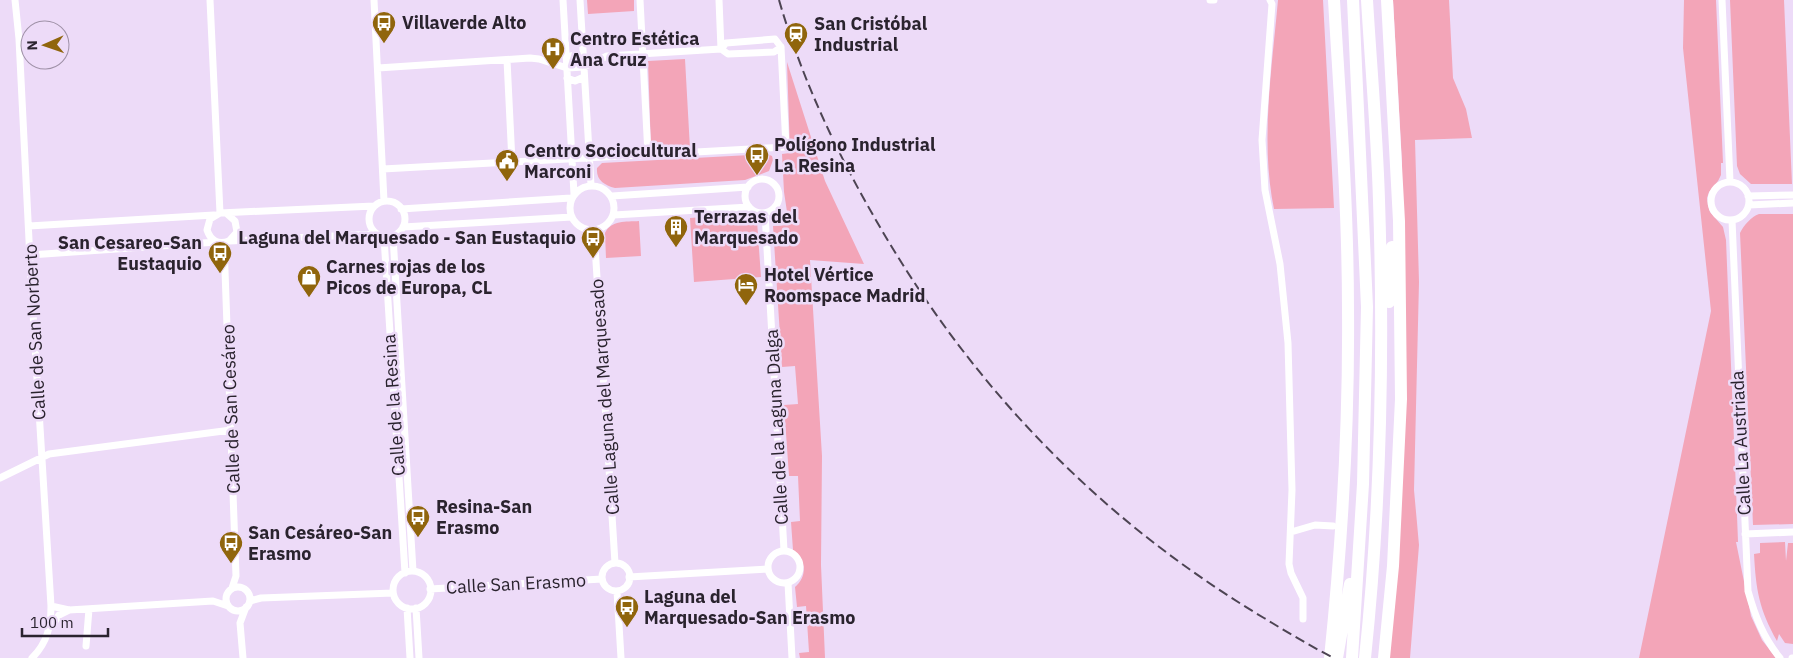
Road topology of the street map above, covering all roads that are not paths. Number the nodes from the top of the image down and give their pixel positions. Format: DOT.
graph roads {
  1 [pos="14,0"];
  2 [pos="210,0"];
  3 [pos="374,0"];
  4 [pos="563,0"];
  5 [pos="580,0"];
  6 [pos="640,0"];
  7 [pos="720,0"];
  8 [pos="1270,0"];
  9 [pos="1334,0"];
  10 [pos="1348,0"];
  11 [pos="1353,0"];
  12 [pos="1367,0"];
  13 [pos="1388,0"];
  14 [pos="1722,0"];
  15 [pos="781,46"];
  16 [pos="722,49"];
  17 [pos="643,53"];
  18 [pos="566,58"];
  19 [pos="583,58"];
  20 [pos="506,60"];
  21 [pos="584,67"];
  22 [pos="378,68"];
  23 [pos="567,68"];
  24 [pos="1357,70"];
  25 [pos="584,77"];
  26 [pos="567,78"];
  27 [pos="648,154"];
  28 [pos="572,158"];
  29 [pos="590,158"];
  30 [pos="512,162"];
  31 [pos="1396,164"];
  32 [pos="383,169"];
  33 [pos="1730,182"];
  34 [pos="591,185"];
  35 [pos="748,187"];
  36 [pos="1793,195"];
  37 [pos="573,196"];
  38 [pos="612,196"];
  39 [pos="1748,196"];
  40 [pos="384,201"];
  41 [pos="1793,203"];
  42 [pos="1749,205"];
  43 [pos="374,206"];
  44 [pos="749,207"];
  45 [pos="401,208"];
  46 [pos="765,213"];
  47 [pos="220,214"];
  48 [pos="614,215"];
  49 [pos="572,217"];
  50 [pos="1732,220"];
  51 [pos="29,226"];
  52 [pos="403,227"];
  53 [pos="594,230"];
  54 [pos="375,234"];
  55 [pos="393,236"];
  56 [pos="384,238"];
  57 [pos="224,242"];
  58 [pos="30,255"];
  59 [pos="231,430"];
  60 [pos="42,456"];
  61 [pos="0,478"];
  62 [pos="1378,491"];
  63 [pos="1333,526"];
  64 [pos="1290,532"];
  65 [pos="1793,532"];
  66 [pos="1745,534"];
  67 [pos="784,550"];
  68 [pos="615,563"];
  69 [pos="768,569"];
  70 [pos="413,572"];
  71 [pos="405,573"];
  72 [pos="236,576"];
  73 [pos="630,577"];
  74 [pos="602,579"];
  75 [pos="788,583"];
  76 [pos="241,587"];
  77 [pos="232,588"];
  78 [pos="430,589"];
  79 [pos="617,591"];
  80 [pos="393,593"];
  81 [pos="226,594"];
  82 [pos="213,601"];
  83 [pos="248,601"];
  84 [pos="51,606"];
  85 [pos="230,608"];
  86 [pos="407,608"];
  87 [pos="416,608"];
  88 [pos="88,609"];
  89 [pos="69,610"];
  90 [pos="1303,619"];
  91 [pos="240,623"];
  92 [pos="50,629"];
  93 [pos="1343,632"];
  94 [pos="86,646"];
  95 [pos="1385,655"];
  96 [pos="32,658"];
  97 [pos="243,658"];
  98 [pos="410,658"];
  99 [pos="419,658"];
  100 [pos="621,658"];
  101 [pos="792,658"];
  102 [pos="1330,658"];
  103 [pos="1337,658"];
  104 [pos="1352,658"];
  105 [pos="1365,658"];
  106 [pos="1780,658"];
  1 -- 51 [label="street, Calle de San Norberto"];
  2 -- 47 [label="street"];
  3 -- 22 [label="street"];
  4 -- 18 [label="street"];
  5 -- 19 [label="street"];
  6 -- 17 [label="street"];
  7 -- 16 [label="street"];
  8 -- 64 [label="street"];
  9 -- 93 [label="highway"];
  10 -- 24 [label="highway"];
  11 -- 24 [label="highway"];
  12 -- 62 [label="highway"];
  13 -- 31 [label="highway"];
  14 -- 33 [label="street"];
  15 -- 16 [label="street"];
  15 -- 16 [label="street"];
  15 -- 27 [label="street"];
  16 -- 17 [label="street"];
  17 -- 21 [label="street"];
  17 -- 27 [label="street"];
  18 -- 19 [label="street"];
  18 -- 23 [label="street"];
  19 -- 21 [label="street"];
  20 -- 22 [label="street"];
  20 -- 23 [label="street"];
  20 -- 30 [label="street"];
  21 -- 23 [label="street"];
  21 -- 25 [label="street"];
  22 -- 32 [label="street"];
  23 -- 26 [label="street"];
  24 -- 93 [label="highway"];
  25 -- 26 [label="street"];
  25 -- 29 [label="street"];
  26 -- 28 [label="street"];
  27 -- 29 [label="street"];
  28 -- 29 [label="street"];
  28 -- 30 [label="street"];
  28 -- 37 [label="street"];
  29 -- 34 [label="street"];
  30 -- 32 [label="street"];
  31 -- 62 [label="highway"];
  31 -- 95 [label="highway"];
  32 -- 40 [label="street"];
  33 -- 39 [label="street"];
  33 -- 50 [label="street"];
  34 -- 37 [label="street"];
  34 -- 38 [label="street"];
  35 -- 38 [label="street"];
  35 -- 44 [label="street"];
  35 -- 46 [label="street"];
  36 -- 39 [label="street"];
  37 -- 45 [label="street"];
  37 -- 49 [label="street"];
  38 -- 48 [label="street"];
  39 -- 42 [label="street"];
  40 -- 43 [label="street"];
  40 -- 45 [label="street"];
  41 -- 42 [label="street"];
  42 -- 50 [label="street"];
  43 -- 47 [label="street"];
  43 -- 54 [label="street"];
  44 -- 46 [label="street"];
  44 -- 48 [label="street"];
  45 -- 52 [label="street"];
  46 -- 67 [label="street, Calle de la Laguna Dalga"];
  47 -- 51 [label="street"];
  47 -- 57 [label="street"];
  47 -- 57 [label="street"];
  48 -- 53 [label="street"];
  49 -- 52 [label="street"];
  49 -- 53 [label="street"];
  50 -- 66 [label="street, Calle La Austriada"];
  51 -- 58 [label="street, Calle de San Norberto"];
  52 -- 55 [label="street"];
  53 -- 68 [label="street, Calle Laguna del Marquesado"];
  54 -- 56 [label="street"];
  54 -- 57 [label="street"];
  55 -- 56 [label="street"];
  55 -- 70 [label="street, Calle de la Resina"];
  56 -- 71 [label="street, Calle de la Resina"];
  57 -- 58 [label="street"];
  57 -- 59 [label="street, Calle de San Cesáreo"];
  58 -- 60 [label="street, Calle de San Norberto"];
  59 -- 60 [label="street"];
  59 -- 72 [label="street, Calle de San Cesáreo"];
  60 -- 61 [label="street"];
  60 -- 84 [label="street, Calle de San Norberto"];
  62 -- 105 [label="highway"];
  63 -- 64 [label="street"];
  64 -- 90 [label="street"];
  65 -- 66 [label="street"];
  66 -- 106 [label="street, Calle La Austriada"];
  67 -- 69 [label="street"];
  67 -- 75 [label="street"];
  68 -- 73 [label="street"];
  68 -- 74 [label="street"];
  69 -- 73 [label="street"];
  69 -- 75 [label="street"];
  70 -- 71 [label="street"];
  70 -- 78 [label="street"];
  71 -- 80 [label="street"];
  72 -- 76 [label="street, Calle de San Cesáreo"];
  72 -- 77 [label="street, Calle de San Cesáreo"];
  73 -- 79 [label="street"];
  74 -- 78 [label="street, Calle San Erasmo"];
  74 -- 79 [label="street"];
  75 -- 101 [label="street"];
  76 -- 77 [label="street"];
  76 -- 83 [label="street"];
  77 -- 81 [label="street"];
  78 -- 87 [label="street"];
  79 -- 100 [label="street"];
  80 -- 83 [label="street"];
  80 -- 86 [label="street"];
  81 -- 82 [label="street"];
  81 -- 85 [label="street"];
  82 -- 85 [label="street"];
  82 -- 88 [label="street"];
  83 -- 85 [label="street"];
  83 -- 91 [label="street"];
  84 -- 89 [label="street"];
  84 -- 92 [label="street, Calle de San Norberto"];
  85 -- 91 [label="street"];
  86 -- 87 [label="street"];
  86 -- 98 [label="street"];
  87 -- 99 [label="street"];
  88 -- 89 [label="street"];
  88 -- 94 [label="street"];
  89 -- 92 [label="street"];
  91 -- 97 [label="street"];
  92 -- 96 [label="street, Calle de San Norberto"];
  93 -- 102 [label="highway"];
  93 -- 103 [label="highway"];
  93 -- 104 [label="highway"];
}
